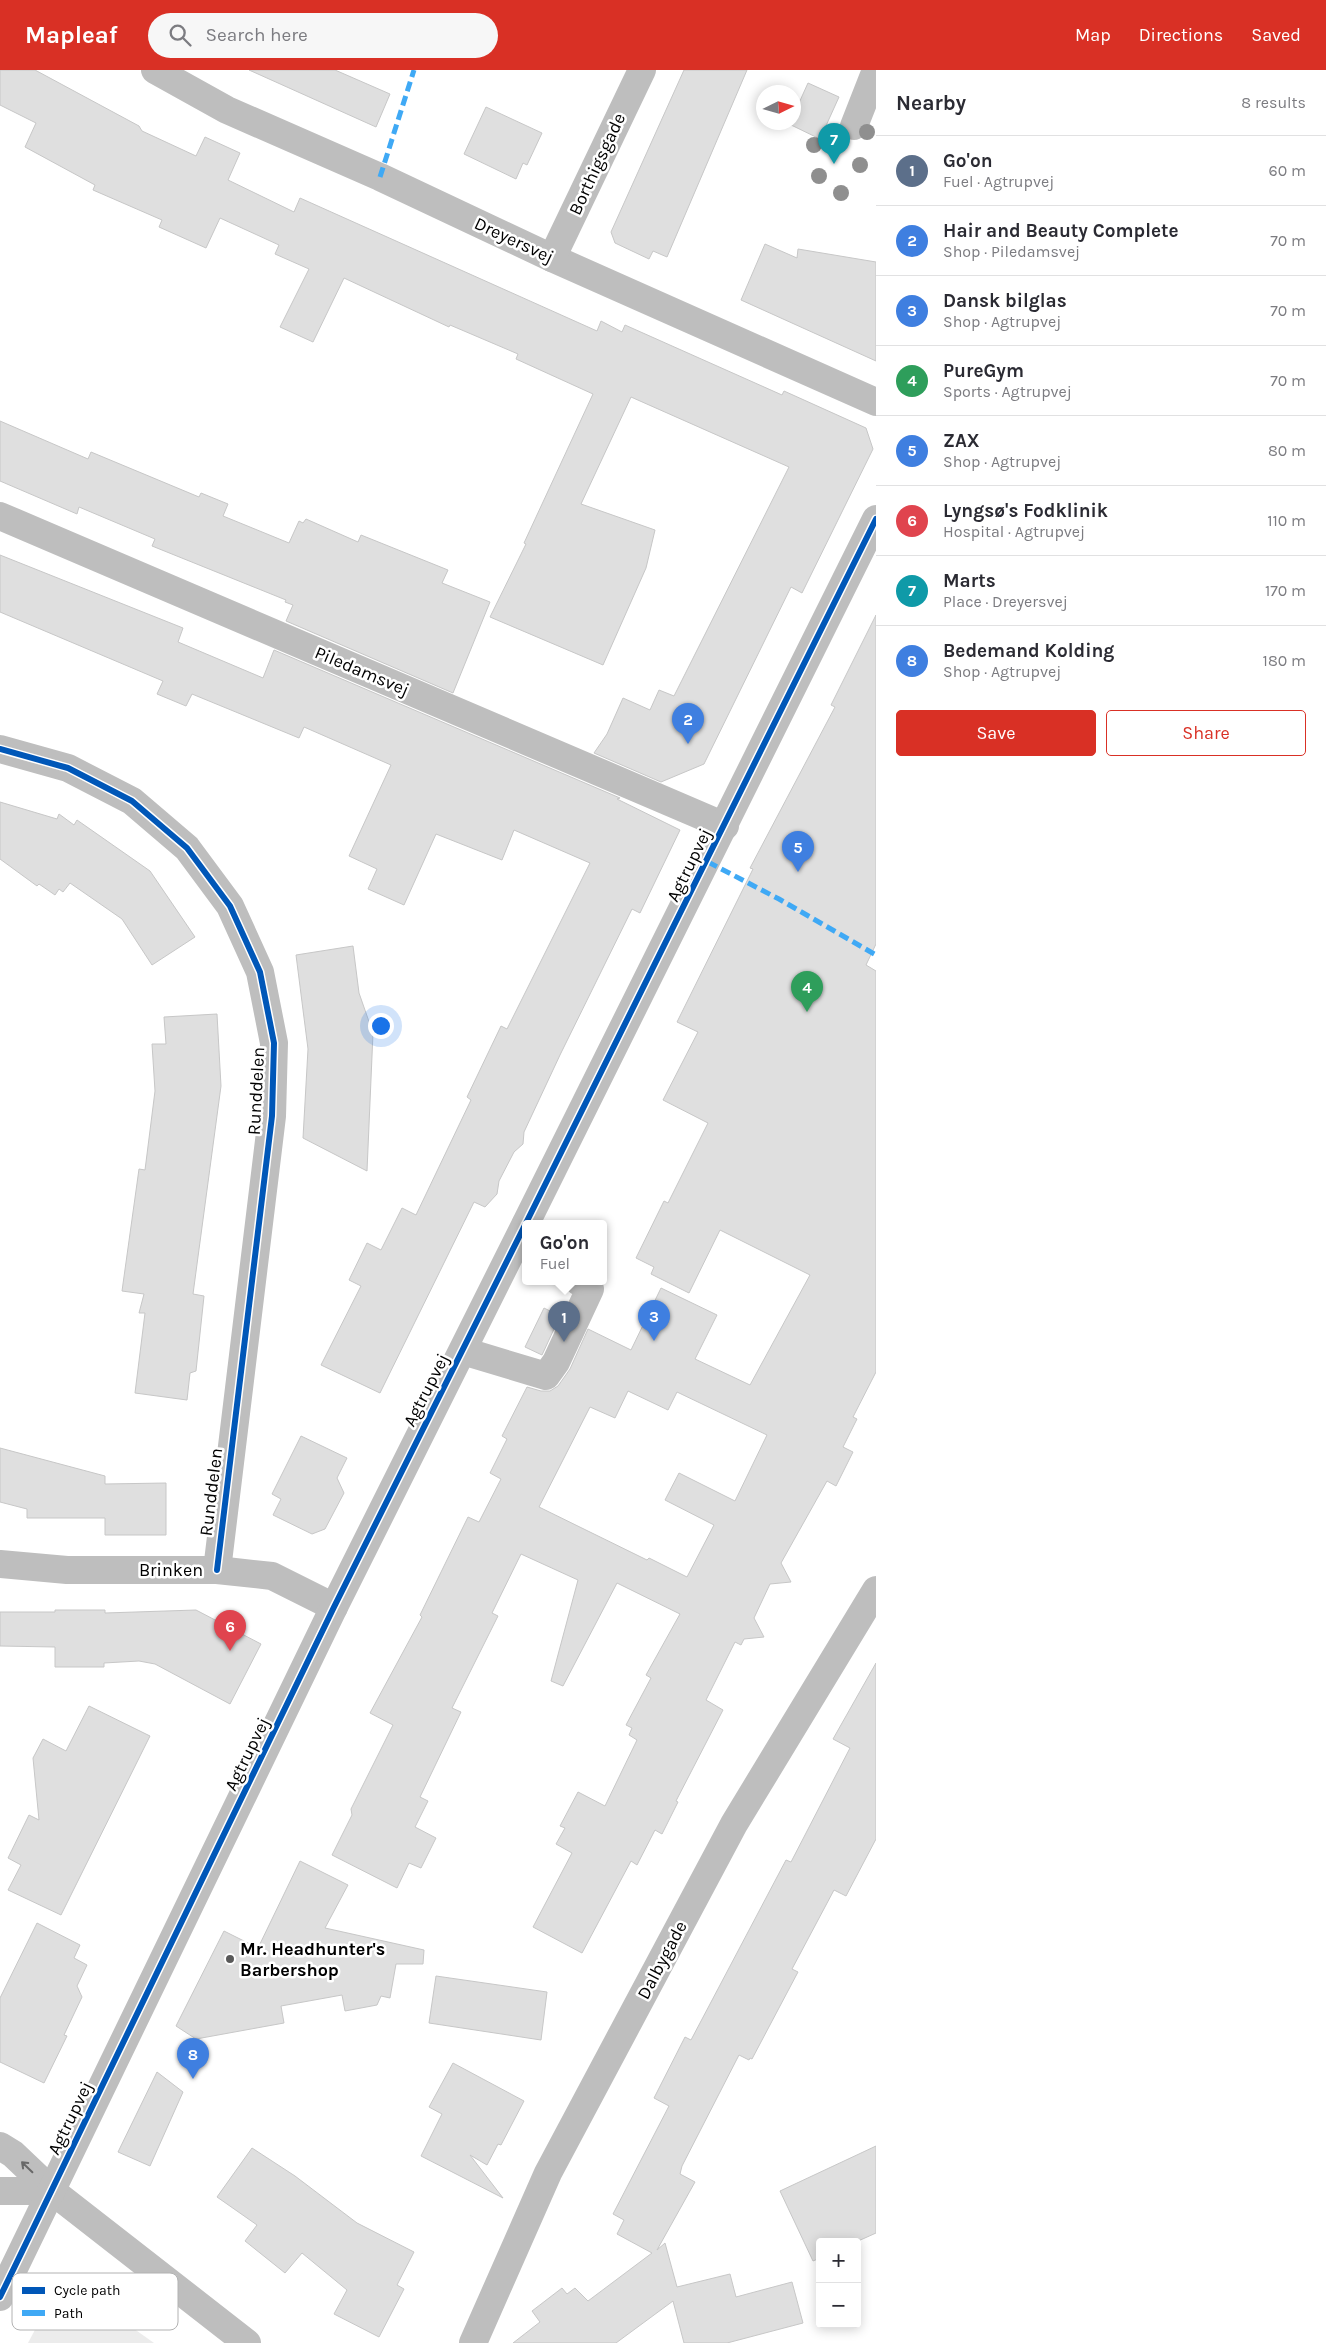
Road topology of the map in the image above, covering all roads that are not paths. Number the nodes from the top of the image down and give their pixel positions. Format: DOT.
graph roads {
  1 [pos="155,70"];
  2 [pos="642,70"];
  3 [pos="876,70"];
  4 [pos="854,126"];
  5 [pos="552,258"];
  6 [pos="876,402"];
  7 [pos="0,516"];
  8 [pos="876,520"];
  9 [pos="0,749"];
  10 [pos="725,826"];
  11 [pos="531,1220"];
  12 [pos="522,1238"];
  13 [pos="584,1285"];
  14 [pos="463,1351"];
  15 [pos="0,1564"];
  16 [pos="217,1570"];
  17 [pos="876,1590"];
  18 [pos="334,1607"];
  19 [pos="0,2146"];
  20 [pos="0,2191"];
  21 [pos="52,2191"];
  22 [pos="157,2273"];
  23 [pos="178,2289"];
  24 [pos="0,2297"];
  25 [pos="247,2343"];
  26 [pos="473,2343"];
  1 -- 5 [label="street, Dreyersvej"];
  2 -- 5 [label="street, Borthigsgade"];
  3 -- 4 [label="street"];
  5 -- 6 [label="street, Dreyersvej"];
  7 -- 10 [label="street, Piledamsvej"];
  8 -- 10 [label="street, Agtrupvej"];
  9 -- 16 [label="street, Runddelen"];
  10 -- 11 [label="street, Agtrupvej"];
  12 -- 14 [label="street, Agtrupvej"];
  13 -- 14 [label="street"];
  14 -- 18 [label="street, Agtrupvej"];
  15 -- 16 [label="street, Brinken"];
  16 -- 18 [label="street, Brinken"];
  17 -- 26 [label="street, Dalbygade"];
  18 -- 21 [label="street, Agtrupvej"];
  21 -- 19 [label="street, one-way"];
  20 -- 21 [label="street"];
  21 -- 22 [label="street"];
  21 -- 24 [label="street, Agtrupvej"];
  23 -- 25 [label="street"];
}
